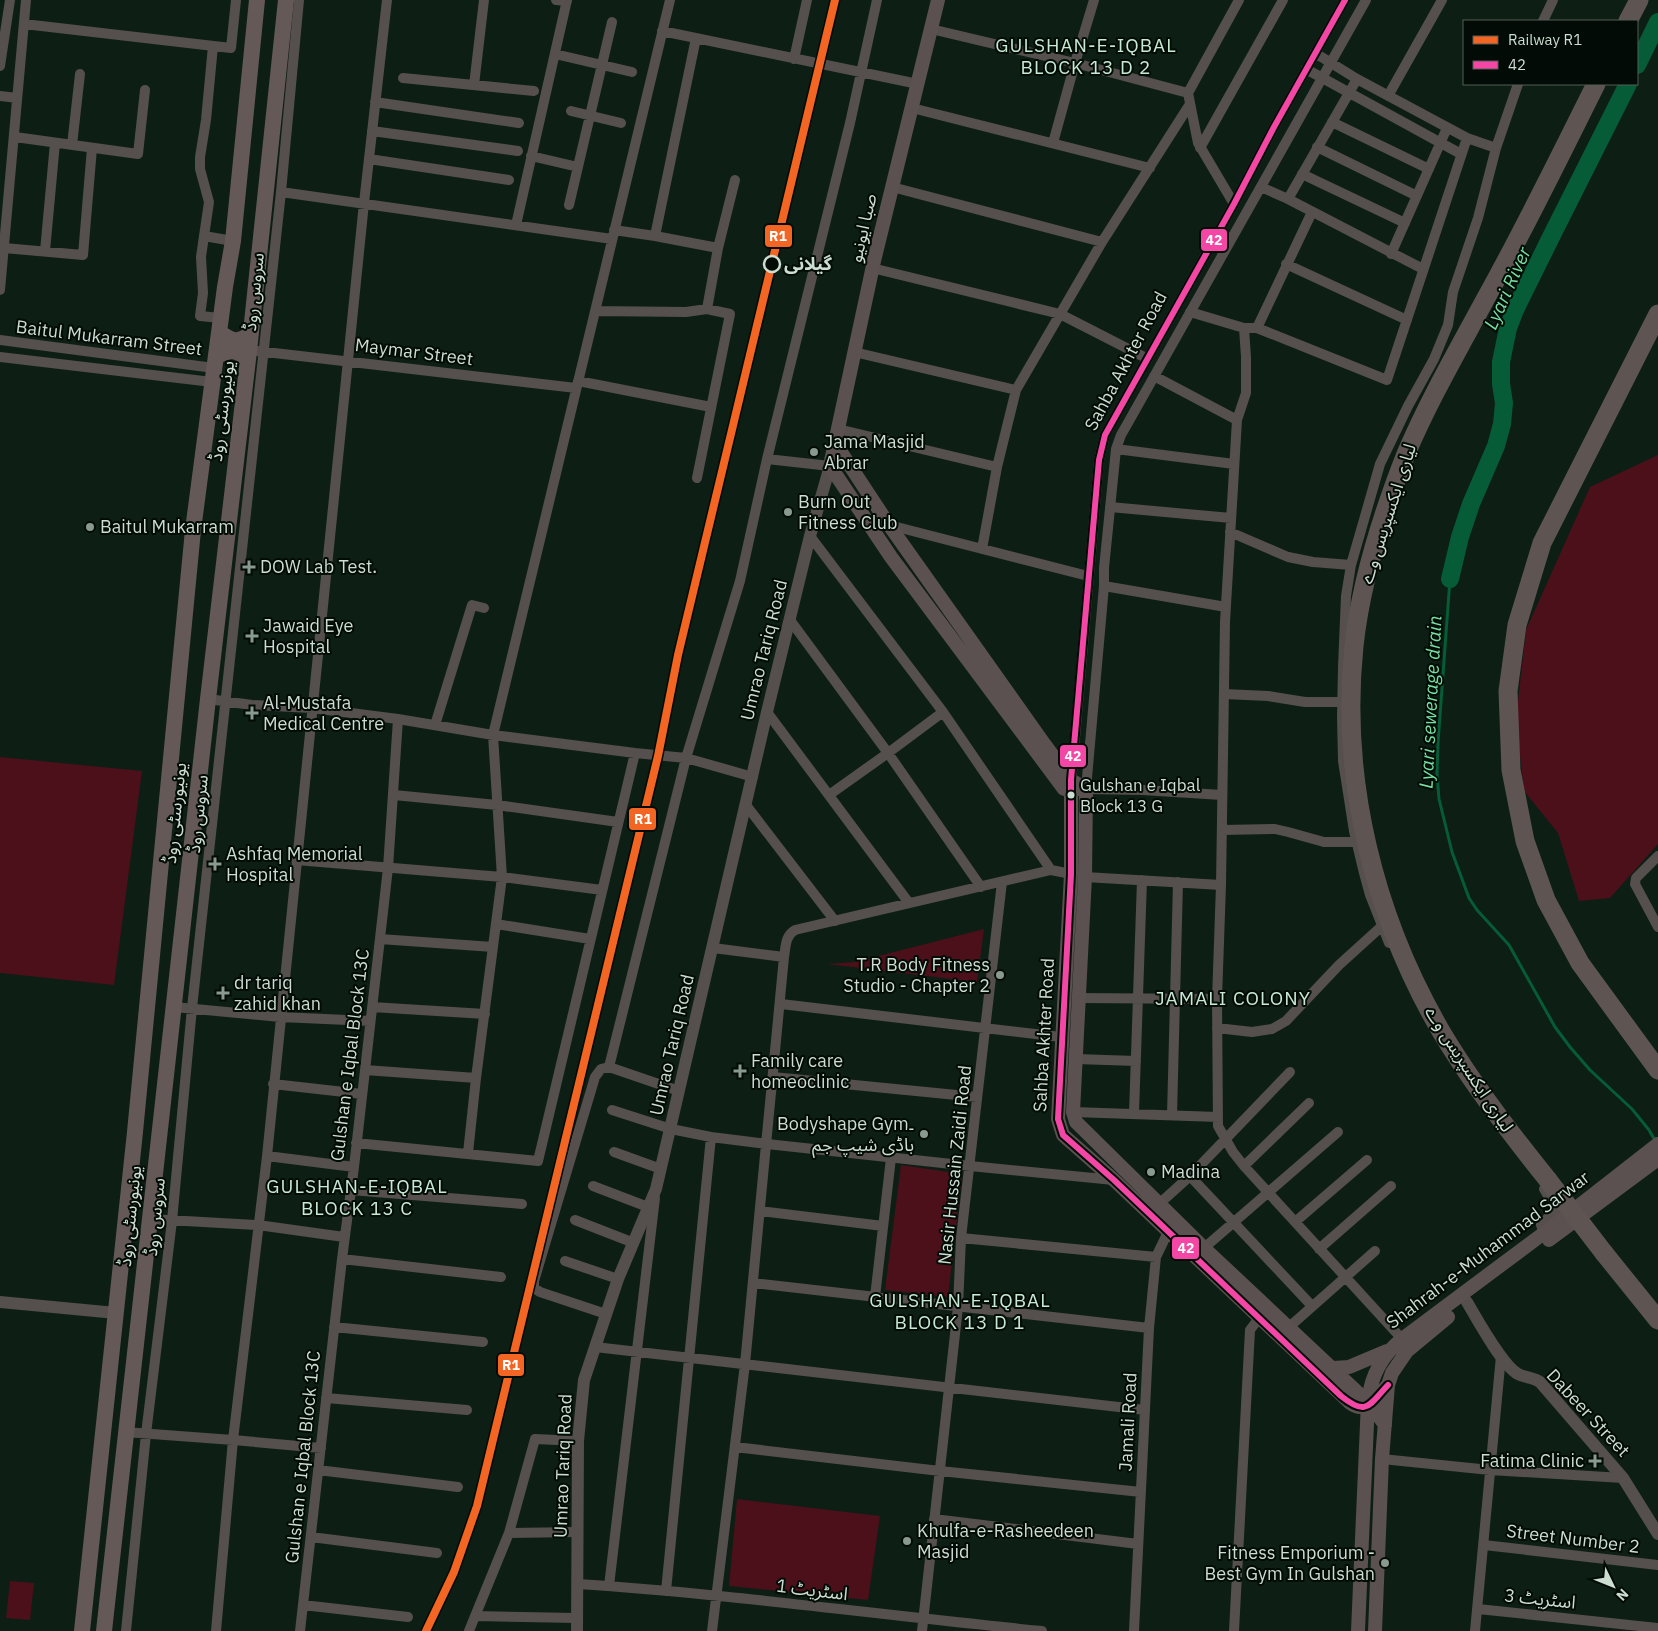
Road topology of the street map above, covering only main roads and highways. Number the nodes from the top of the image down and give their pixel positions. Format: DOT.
graph roads {
  1 [pos="257,0"];
  2 [pos="286,0"];
  3 [pos="938,0"];
  4 [pos="1639,0"];
  5 [pos="1629,20"];
  6 [pos="1595,85"];
  7 [pos="1658,314"];
  8 [pos="220,325"];
  9 [pos="250,334"];
  10 [pos="253,354"];
  11 [pos="214,369"];
  12 [pos="836,436"];
  13 [pos="1040,748"];
  14 [pos="1076,786"];
  15 [pos="1658,1070"];
  16 [pos="1658,1144"];
  17 [pos="1658,1159"];
  18 [pos="1119,1175"];
  19 [pos="1568,1220"];
  20 [pos="1173,1227"];
  21 [pos="1263,1313"];
  22 [pos="1658,1320"];
  23 [pos="1387,1351"];
  24 [pos="1333,1368"];
  25 [pos="1388,1386"];
  26 [pos="1369,1403"];
  27 [pos="1385,1425"];
  28 [pos="82,1631"];
  29 [pos="104,1631"];
  30 [pos="1358,1631"];
  31 [pos="1375,1631"];
  1 -- 8 [label="main road, یونیورسٹی روڈ"];
  2 -- 9 [label="main road, یونیورسٹی روڈ"];
  3 -- 12 [label="main road, صبا ایونیو"];
  4 -- 5 [label="highway"];
  6 -- 22 [label="highway, لیاری ایکسپریس وے, bridge"];
  7 -- 15 [label="highway"];
  8 -- 9 [label="main road"];
  8 -- 11 [label="main road, یونیورسٹی روڈ"];
  9 -- 10 [label="main road, یونیورسٹی روڈ"];
  10 -- 11 [label="main road"];
  10 -- 29 [label="main road, یونیورسٹی روڈ"];
  11 -- 28 [label="main road, یونیورسٹی روڈ"];
  12 -- 13 [label="main road"];
  12 -- 13 [label="main road, صبا ایونیو"];
  13 -- 14 [label="main road"];
  14 -- 18 [label="main road, Sahba Akhter Road"];
  14 -- 18 [label="main road, Sahba Akhter Road"];
  16 -- 19 [label="main road, Shahrah-e-Muhammad Sarwar"];
  17 -- 19 [label="main road, Shahrah-e-Muhammad Sarwar"];
  18 -- 20 [label="main road, Sahba Akhter Road"];
  18 -- 20 [label="main road, Sahba Akhter Road"];
  19 -- 23 [label="main road, Shahrah-e-Muhammad Sarwar"];
  19 -- 25 [label="main road, Shahrah-e-Muhammad Sarwar"];
  20 -- 21 [label="main road, Sahba Akhter Road"];
  20 -- 21 [label="main road, Sahba Akhter Road"];
  21 -- 24 [label="main road, Sahba Akhter Road"];
  21 -- 26 [label="main road, Sahba Akhter Road"];
  23 -- 24 [label="main road"];
  23 -- 26 [label="main road, Shahrah-e-Muhammad Sarwar"];
  24 -- 26 [label="main road, Sahba Akhter Road"];
  25 -- 26 [label="main road"];
  25 -- 27 [label="main road"];
  26 -- 27 [label="main road, Sahba Akhter Road"];
  26 -- 30 [label="main road, Shahrah-e-Muhammad Sarwar"];
  27 -- 31 [label="main road"];
}
